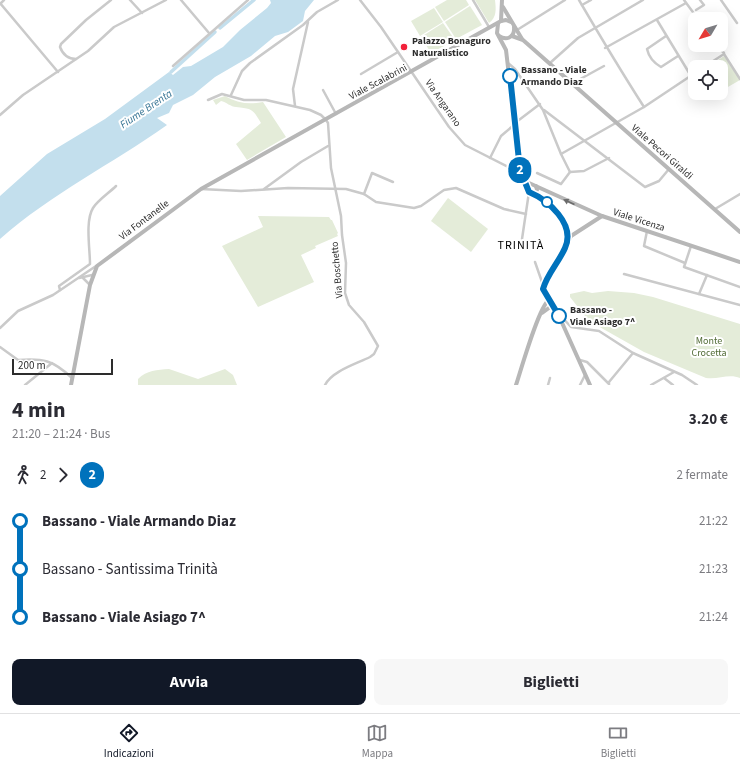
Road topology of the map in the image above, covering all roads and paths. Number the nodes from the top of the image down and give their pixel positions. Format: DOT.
graph roads {
  1 [pos="4,0"];
  2 [pos="111,0"];
  3 [pos="130,0"];
  4 [pos="166,0"];
  5 [pos="181,0"];
  6 [pos="248,0"];
  7 [pos="338,0"];
  8 [pos="360,0"];
  9 [pos="474,0"];
  10 [pos="502,0"];
  11 [pos="565,0"];
  12 [pos="579,0"];
  13 [pos="591,0"];
  14 [pos="643,0"];
  15 [pos="684,0"];
  16 [pos="700,0"];
  17 [pos="721,0"];
  18 [pos="0,4"];
  19 [pos="686,4"];
  20 [pos="582,6"];
  21 [pos="503,7"];
  22 [pos="696,10"];
  23 [pos="692,12"];
  24 [pos="142,14"];
  25 [pos="657,20"];
  26 [pos="308,21"];
  27 [pos="500,23"];
  28 [pos="512,24"];
  29 [pos="737,24"];
  30 [pos="596,27"];
  31 [pos="490,29"];
  32 [pos="496,30"];
  33 [pos="517,30"];
  34 [pos="209,34"];
  35 [pos="499,35"];
  36 [pos="666,36"];
  37 [pos="510,37"];
  38 [pos="523,40"];
  39 [pos="605,48"];
  40 [pos="506,50"];
  41 [pos="398,52"];
  42 [pos="724,54"];
  43 [pos="678,56"];
  44 [pos="76,59"];
  45 [pos="715,60"];
  46 [pos="508,63"];
  47 [pos="550,64"];
  48 [pos="173,66"];
  49 [pos="604,66"];
  50 [pos="688,71"];
  51 [pos="58,72"];
  52 [pos="412,73"];
  53 [pos="361,74"];
  54 [pos="688,78"];
  55 [pos="740,79"];
  56 [pos="572,84"];
  57 [pos="324,90"];
  58 [pos="231,95"];
  59 [pos="208,100"];
  60 [pos="540,104"];
  61 [pos="295,106"];
  62 [pos="644,106"];
  63 [pos="543,110"];
  64 [pos="0,114"];
  65 [pos="336,114"];
  66 [pos="326,120"];
  67 [pos="616,122"];
  68 [pos="515,123"];
  69 [pos="584,141"];
  70 [pos="328,146"];
  71 [pos="560,154"];
  72 [pos="490,158"];
  73 [pos="609,158"];
  74 [pos="669,169"];
  75 [pos="520,170"];
  76 [pos="570,172"];
  77 [pos="537,173"];
  78 [pos="522,178"];
  79 [pos="392,182"];
  80 [pos="534,185"];
  81 [pos="116,186"];
  82 [pos="334,188"];
  83 [pos="201,189"];
  84 [pos="263,190"];
  85 [pos="531,192"];
  86 [pos="364,194"];
  87 [pos="739,194"];
  88 [pos="715,210"];
  89 [pos="526,214"];
  90 [pos="602,216"];
  91 [pos="566,229"];
  92 [pos="647,231"];
  93 [pos="740,232"];
  94 [pos="574,234"];
  95 [pos="522,239"];
  96 [pos="567,242"];
  97 [pos="691,246"];
  98 [pos="535,262"];
  99 [pos="740,262"];
  100 [pos="686,263"];
  101 [pos="91,273"];
  102 [pos="624,274"];
  103 [pos="707,275"];
  104 [pos="81,278"];
  105 [pos="90,285"];
  106 [pos="544,285"];
  107 [pos="740,287"];
  108 [pos="60,290"];
  109 [pos="699,294"];
  110 [pos="549,300"];
  111 [pos="553,305"];
  112 [pos="740,305"];
  113 [pos="542,313"];
  114 [pos="559,316"];
  115 [pos="0,328"];
  116 [pos="0,347"];
  117 [pos="633,353"];
  118 [pos="580,360"];
  119 [pos="53,363"];
  120 [pos="674,372"];
  121 [pos="585,375"];
  122 [pos="72,378"];
  123 [pos="550,378"];
  124 [pos="664,378"];
  125 [pos="609,384"];
  126 [pos="25,385"];
  127 [pos="71,385"];
  128 [pos="325,385"];
  129 [pos="516,385"];
  130 [pos="548,385"];
  131 [pos="580,385"];
  132 [pos="590,385"];
  133 [pos="651,385"];
  134 [pos="672,385"];
  135 [pos="697,385"];
  1 -- 18 [label="street"];
  2 -- 44 [label="street"];
  3 -- 24 [label="street"];
  4 -- 24 [label="street"];
  5 -- 34 [label="street"];
  6 -- 34 [label="street"];
  7 -- 26 [label="street"];
  8 -- 41 [label="street, Via Angarano"];
  9 -- 31 [label="street"];
  10 -- 21 [label="street"];
  11 -- 33 [label="street"];
  12 -- 20 [label="street"];
  13 -- 20 [label="street"];
  14 -- 30 [label="street"];
  15 -- 19 [label="street"];
  16 -- 22 [label="street"];
  17 -- 29 [label="street"];
  18 -- 51 [label="street"];
  19 -- 23 [label="street"];
  19 -- 25 [label="street"];
  20 -- 30 [label="street"];
  21 -- 27 [label="street"];
  21 -- 28 [label="street, Viale Pecori Giraldi"];
  24 -- 44 [label="street"];
  25 -- 36 [label="street"];
  25 -- 39 [label="street"];
  26 -- 58 [label="street"];
  26 -- 61 [label="street"];
  27 -- 28 [label="street"];
  27 -- 31 [label="street, Viale Scalabrini"];
  27 -- 32 [label="street"];
  28 -- 33 [label="street, Viale Pecori Giraldi"];
  28 -- 37 [label="street"];
  30 -- 39 [label="street"];
  30 -- 47 [label="street"];
  31 -- 32 [label="street"];
  31 -- 52 [label="street, Viale Scalabrini"];
  32 -- 35 [label="street"];
  33 -- 38 [label="street, Viale Pecori Giraldi"];
  34 -- 48 [label="street"];
  35 -- 37 [label="street"];
  35 -- 40 [label="street"];
  36 -- 43 [label="street"];
  36 -- 43 [label="street"];
  37 -- 38 [label="street, Viale Pecori Giraldi"];
  37 -- 40 [label="street"];
  38 -- 47 [label="street, Viale Pecori Giraldi"];
  39 -- 62 [label="street"];
  40 -- 46 [label="street"];
  41 -- 52 [label="street, Via Angarano"];
  41 -- 53 [label="street"];
  42 -- 45 [label="street"];
  42 -- 55 [label="street"];
  43 -- 50 [label="street"];
  44 -- 51 [label="street"];
  46 -- 60 [label="street"];
  46 -- 68 [label="street"];
  47 -- 56 [label="street, Viale Pecori Giraldi"];
  49 -- 56 [label="street"];
  51 -- 64 [label="street"];
  52 -- 65 [label="street, Viale Scalabrini"];
  52 -- 72 [label="street, Via Angarano"];
  54 -- 62 [label="street"];
  56 -- 67 [label="street, Viale Pecori Giraldi"];
  57 -- 65 [label="street"];
  58 -- 59 [label="street"];
  58 -- 61 [label="street"];
  60 -- 63 [label="street"];
  60 -- 68 [label="street"];
  61 -- 66 [label="street"];
  62 -- 67 [label="street"];
  63 -- 69 [label="street"];
  63 -- 71 [label="street"];
  65 -- 66 [label="street, Viale Scalabrini"];
  66 -- 70 [label="street"];
  66 -- 83 [label="street, Viale Scalabrini"];
  67 -- 69 [label="street"];
  67 -- 74 [label="street, Viale Pecori Giraldi"];
  68 -- 72 [label="street"];
  68 -- 75 [label="street"];
  69 -- 71 [label="street"];
  69 -- 73 [label="street"];
  70 -- 82 [label="street"];
  70 -- 84 [label="street"];
  71 -- 76 [label="street"];
  72 -- 75 [label="street, Via Angarano"];
  73 -- 74 [label="street"];
  73 -- 76 [label="street"];
  74 -- 88 [label="street, Viale Pecori Giraldi"];
  75 -- 78 [label="street"];
  76 -- 77 [label="street"];
  78 -- 80 [label="street, Viale Vicenza"];
  78 -- 85 [label="street"];
  79 -- 86 [label="street"];
  80 -- 85 [label="street"];
  80 -- 85 [label="street"];
  90 -- 80 [label="street, Viale Vicenza, one-way"];
  81 -- 108 [label="street"];
  82 -- 84 [label="street"];
  82 -- 86 [label="street"];
  82 -- 128 [label="street, Via Boschetto"];
  83 -- 84 [label="street"];
  83 -- 101 [label="street, Via Fontanelle"];
  85 -- 89 [label="street"];
  85 -- 91 [label="street"];
  86 -- 89 [label="street"];
  87 -- 88 [label="street"];
  88 -- 93 [label="street, Viale Pecori Giraldi"];
  89 -- 95 [label="street"];
  90 -- 92 [label="street, Viale Vicenza"];
  90 -- 94 [label="street"];
  91 -- 94 [label="street"];
  91 -- 96 [label="street"];
  92 -- 97 [label="street, Viale Vicenza"];
  92 -- 100 [label="street"];
  94 -- 96 [label="street"];
  96 -- 106 [label="street"];
  97 -- 99 [label="street, Viale Vicenza"];
  97 -- 100 [label="street"];
  98 -- 106 [label="street"];
  100 -- 103 [label="street"];
  101 -- 104 [label="street, Via Fontanelle"];
  101 -- 104 [label="street, Via Fontanelle"];
  101 -- 105 [label="street"];
  102 -- 109 [label="street"];
  103 -- 107 [label="street"];
  103 -- 109 [label="street"];
  104 -- 105 [label="street"];
  104 -- 108 [label="street, Via Fontanelle"];
  105 -- 122 [label="street"];
  106 -- 110 [label="street"];
  108 -- 115 [label="street, Via Fontanelle"];
  109 -- 112 [label="street"];
  110 -- 111 [label="street"];
  110 -- 113 [label="street"];
  111 -- 113 [label="street"];
  111 -- 114 [label="street"];
  113 -- 129 [label="street"];
  114 -- 117 [label="street"];
  114 -- 118 [label="street"];
  116 -- 119 [label="street"];
  117 -- 120 [label="street"];
  117 -- 125 [label="street"];
  118 -- 121 [label="street"];
  118 -- 125 [label="street"];
  119 -- 122 [label="street"];
  119 -- 126 [label="street"];
  120 -- 124 [label="street"];
  120 -- 135 [label="street"];
  121 -- 131 [label="street"];
  121 -- 132 [label="street"];
  122 -- 127 [label="street"];
  123 -- 130 [label="street"];
  124 -- 133 [label="street"];
  124 -- 134 [label="street"];
}
